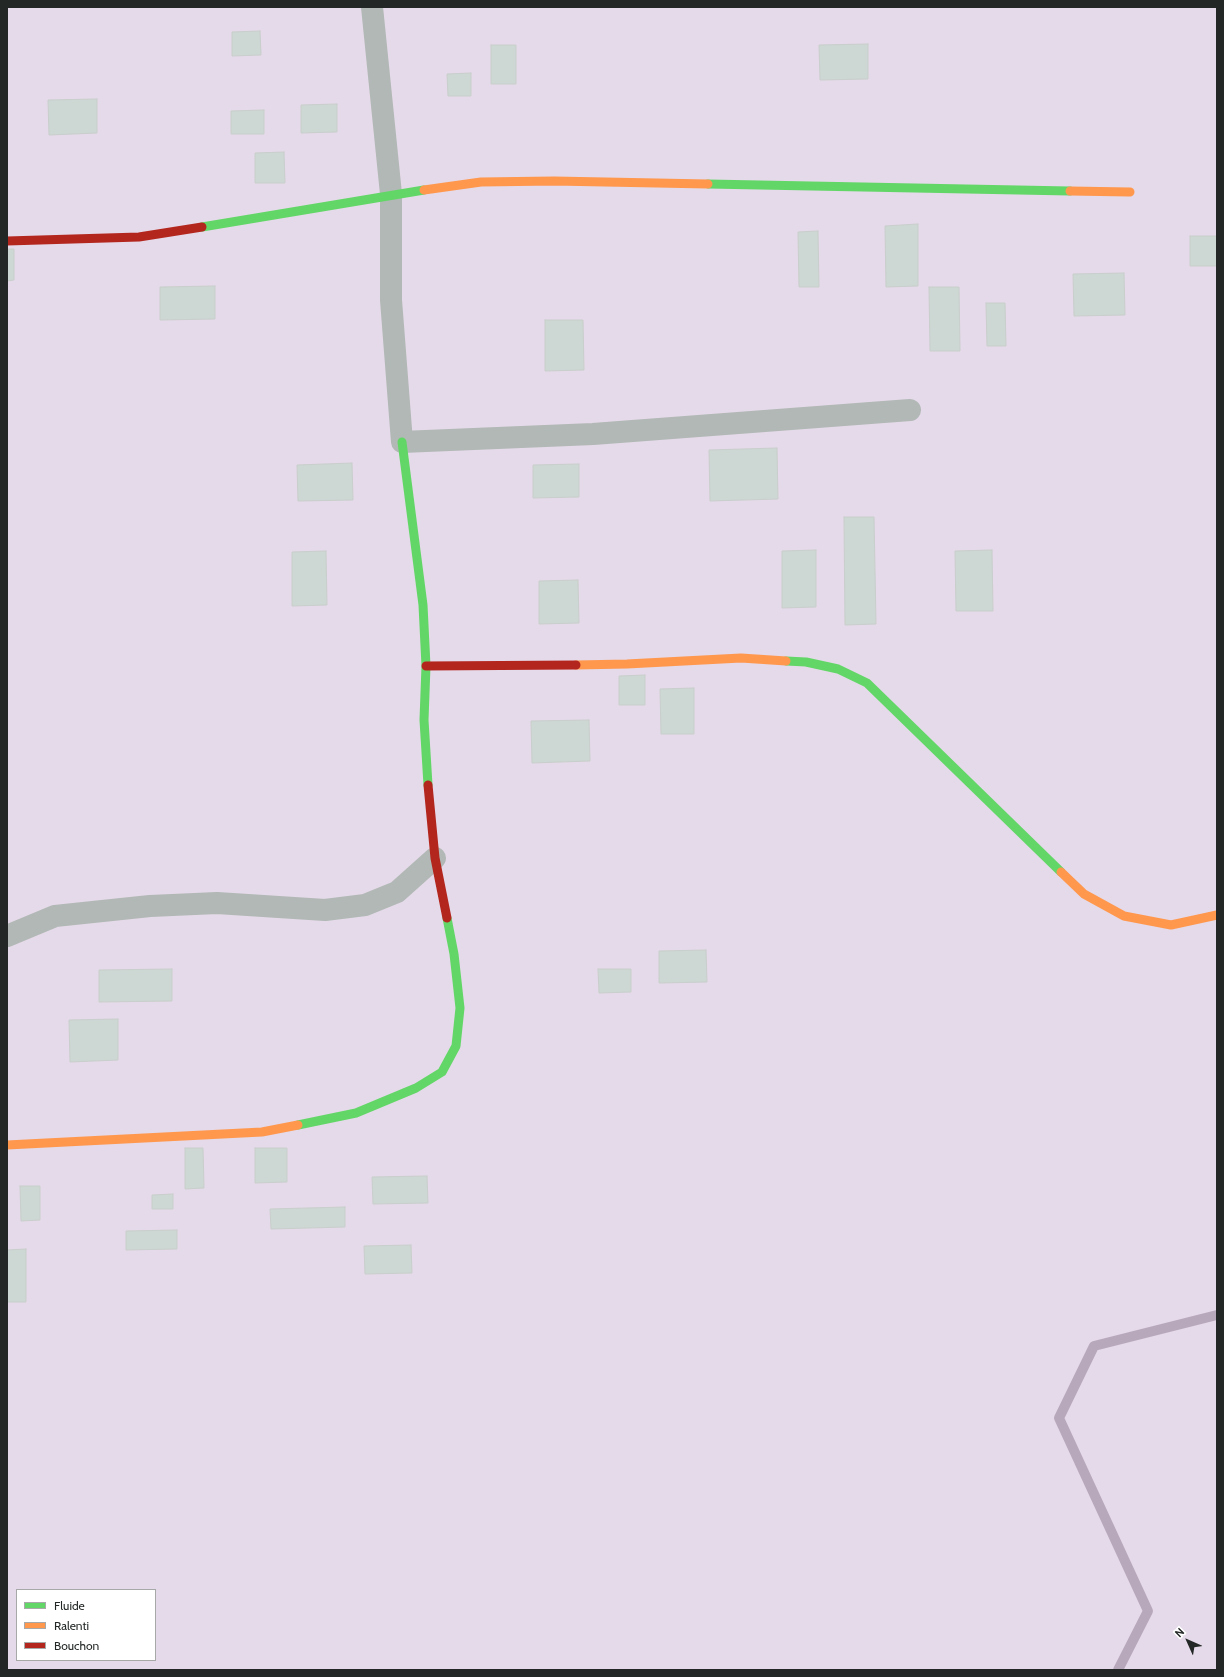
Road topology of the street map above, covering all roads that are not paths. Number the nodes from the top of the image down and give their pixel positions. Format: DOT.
graph roads {
  1 [pos="372,7"];
  2 [pos="1130,192"];
  3 [pos="391,194"];
  4 [pos="7,241"];
  5 [pos="910,410"];
  6 [pos="402,442"];
  7 [pos="426,666"];
  8 [pos="435,858"];
  9 [pos="1217,915"];
  10 [pos="7,936"];
  11 [pos="7,1145"];
  1 -- 3 [label="street"];
  2 -- 3 [label="street"];
  3 -- 4 [label="street"];
  3 -- 6 [label="street"];
  5 -- 6 [label="street"];
  6 -- 7 [label="street"];
  7 -- 8 [label="street"];
  7 -- 9 [label="street"];
  8 -- 10 [label="street"];
  8 -- 11 [label="street"];
}
